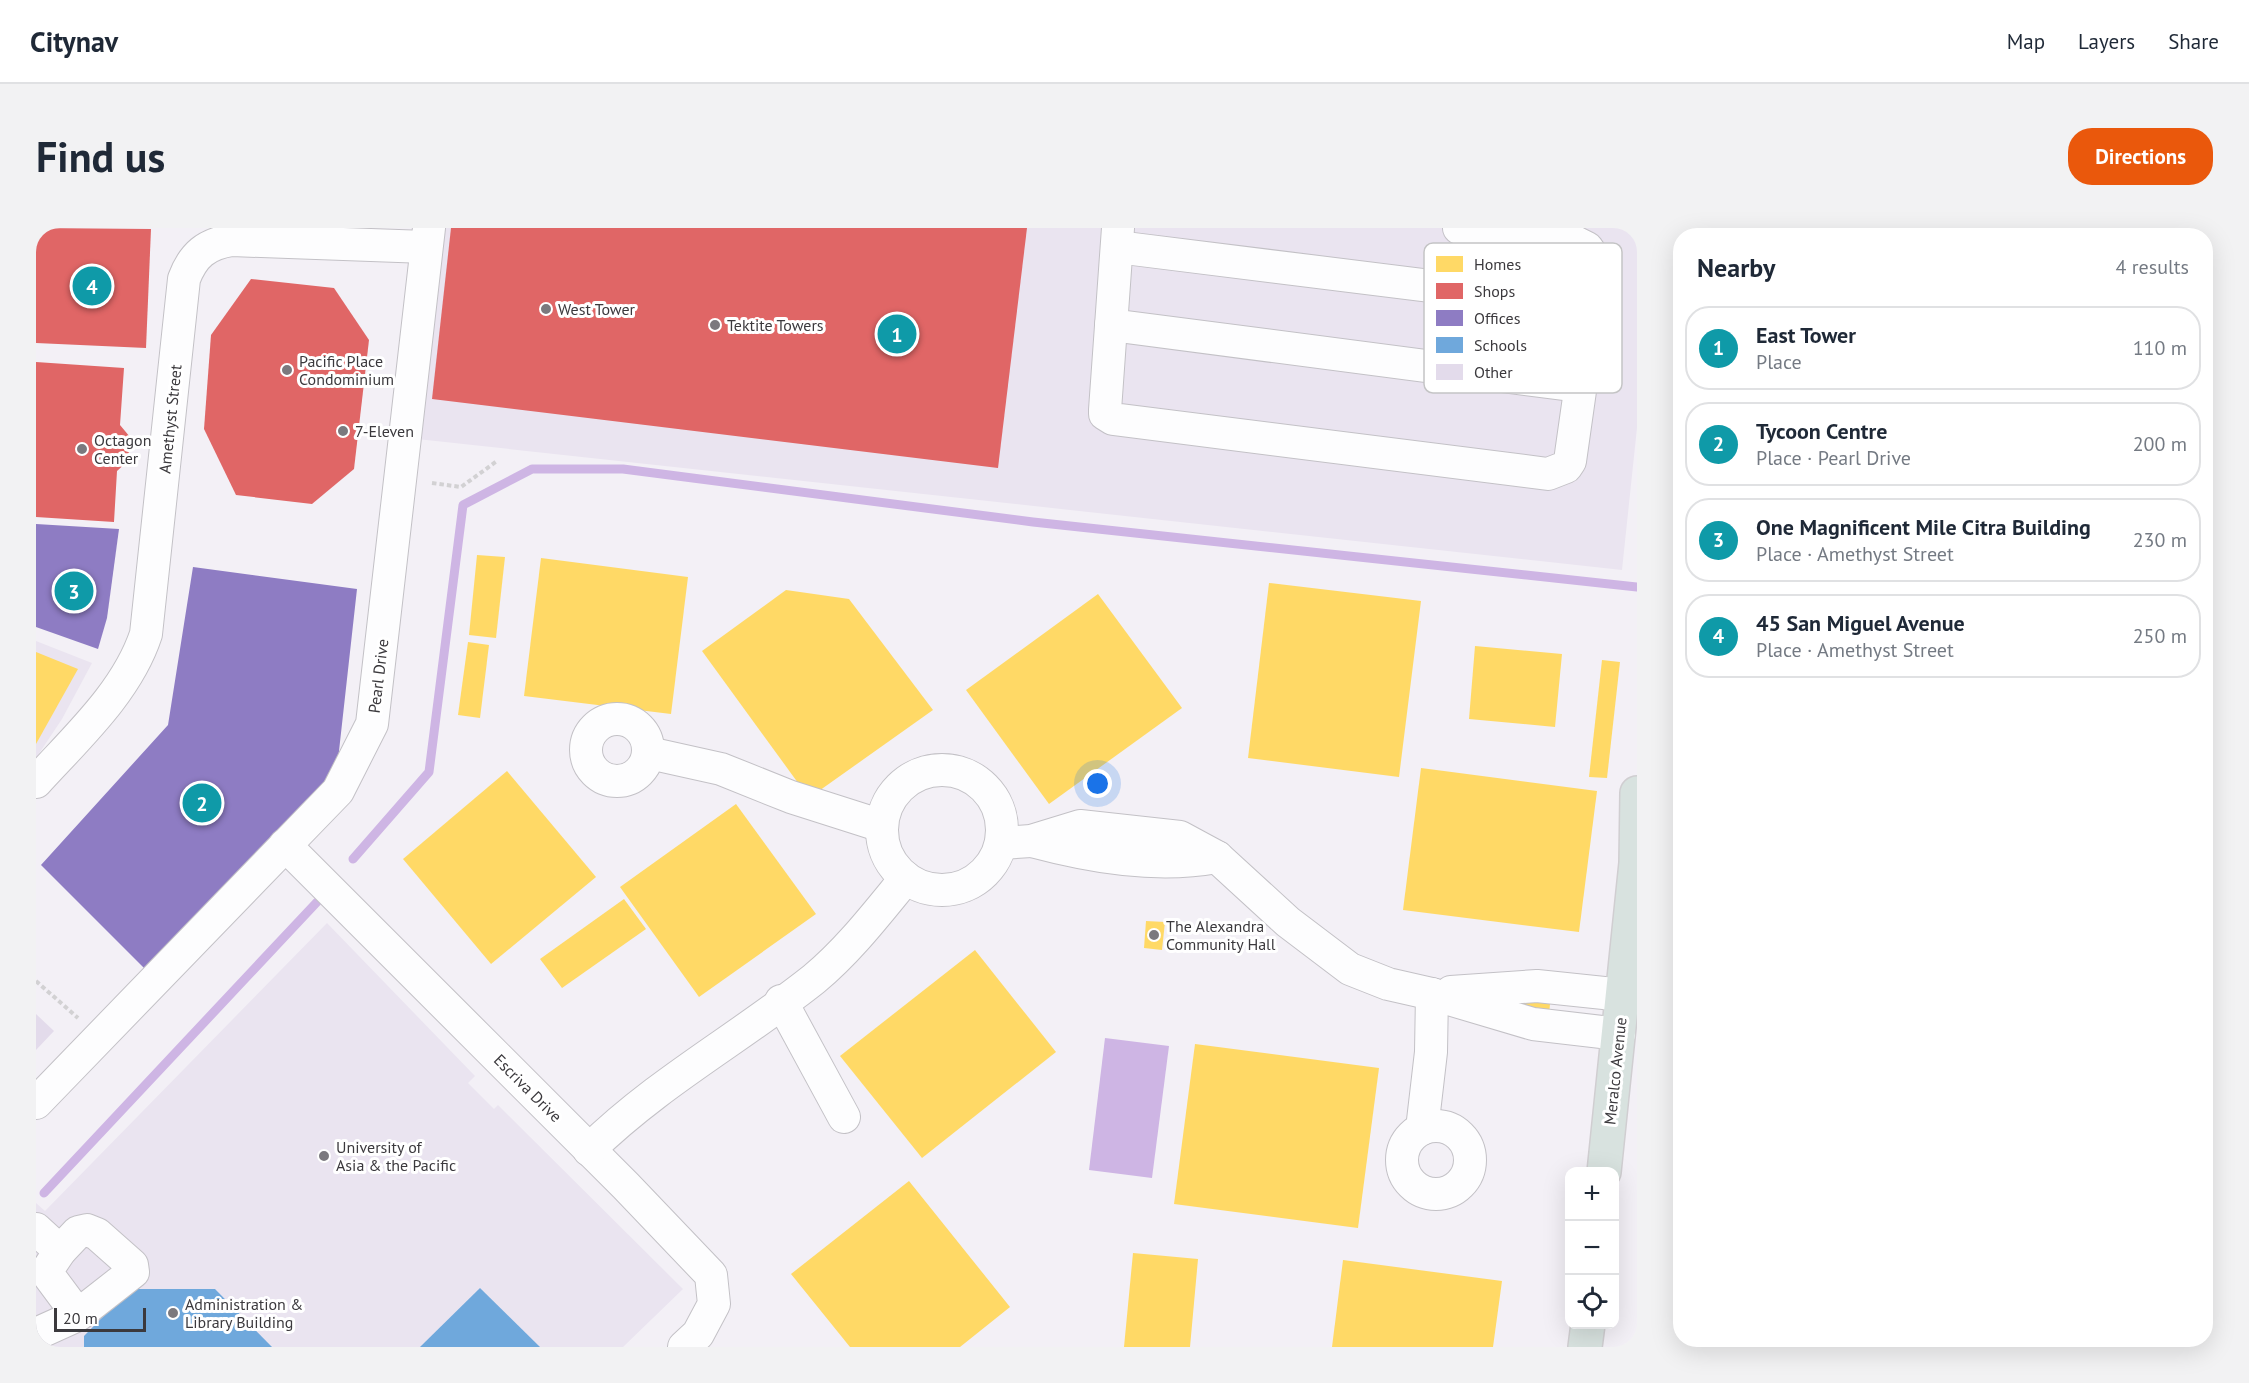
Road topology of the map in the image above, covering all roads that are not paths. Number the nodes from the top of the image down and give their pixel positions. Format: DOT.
graph roads {
  1 [pos="1459,228"];
  2 [pos="427,238"];
  3 [pos="1118,238"];
  4 [pos="1577,243"];
  5 [pos="1424,282"];
  6 [pos="1111,325"];
  7 [pos="1424,366"];
  8 [pos="1579,393"];
  9 [pos="649,753"];
  10 [pos="36,782"];
  11 [pos="1637,793"];
  12 [pos="882,826"];
  13 [pos="1016,842"];
  14 [pos="285,845"];
  15 [pos="1636,860"];
  16 [pos="906,878"];
  17 [pos="1432,994"];
  18 [pos="1623,995"];
  19 [pos="781,1001"];
  20 [pos="1619,1034"];
  21 [pos="36,1103"];
  22 [pos="844,1117"];
  23 [pos="1422,1129"];
  24 [pos="589,1150"];
  25 [pos="1605,1167"];
  26 [pos="36,1228"];
  27 [pos="47,1266"];
  28 [pos="78,1315"];
  29 [pos="1587,1329"];
  30 [pos="36,1334"];
  31 [pos="684,1347"];
  32 [pos="1585,1347"];
  1 -- 4 [label="street"];
  2 -- 10 [label="street, Amethyst Street"];
  2 -- 14 [label="street, Pearl Drive"];
  3 -- 5 [label="street"];
  3 -- 6 [label="street"];
  6 -- 7 [label="street"];
  6 -- 8 [label="street"];
  9 -- 12 [label="street"];
  11 -- 15 [label="main road, Meralco Avenue"];
  12 -- 13 [label="street"];
  12 -- 16 [label="street"];
  13 -- 16 [label="street"];
  13 -- 17 [label="street"];
  14 -- 21 [label="street, Pearl Drive"];
  14 -- 24 [label="street, Escriva Drive"];
  15 -- 18 [label="main road, Meralco Avenue"];
  16 -- 19 [label="street"];
  17 -- 18 [label="street"];
  17 -- 20 [label="street"];
  17 -- 23 [label="street"];
  18 -- 20 [label="main road, Meralco Avenue"];
  19 -- 22 [label="street"];
  19 -- 24 [label="street"];
  20 -- 25 [label="main road, Meralco Avenue"];
  24 -- 31 [label="street, Escriva Drive"];
  26 -- 27 [label="street"];
  27 -- 28 [label="street"];
  27 -- 28 [label="street"];
  28 -- 30 [label="street"];
  29 -- 32 [label="main road"];
}
